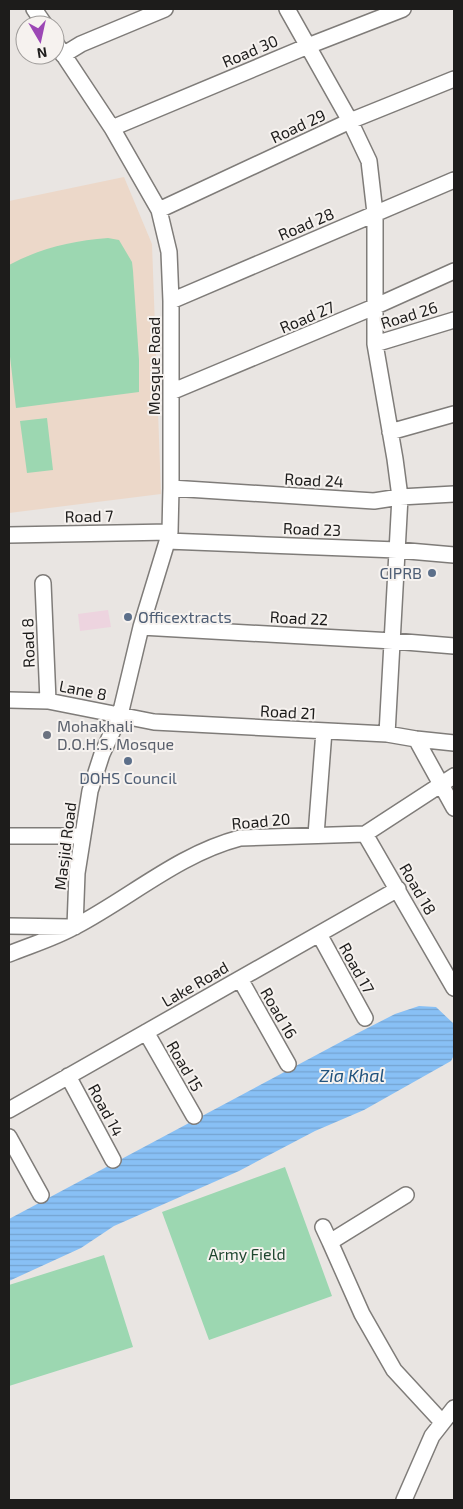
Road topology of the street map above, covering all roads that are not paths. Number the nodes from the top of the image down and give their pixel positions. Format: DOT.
graph roads {
  1 [pos="165,9"];
  2 [pos="287,9"];
  3 [pos="403,9"];
  4 [pos="308,46"];
  5 [pos="65,54"];
  6 [pos="65,57"];
  7 [pos="454,79"];
  8 [pos="350,121"];
  9 [pos="112,128"];
  10 [pos="454,180"];
  11 [pos="159,210"];
  12 [pos="374,213"];
  13 [pos="454,271"];
  14 [pos="171,301"];
  15 [pos="374,307"];
  16 [pos="454,320"];
  17 [pos="375,344"];
  18 [pos="171,392"];
  19 [pos="454,414"];
  20 [pos="390,432"];
  21 [pos="171,488"];
  22 [pos="454,494"];
  23 [pos="400,497"];
  24 [pos="9,535"];
  25 [pos="168,536"];
  26 [pos="397,550"];
  27 [pos="454,555"];
  28 [pos="43,583"];
  29 [pos="141,627"];
  30 [pos="392,641"];
  31 [pos="454,646"];
  32 [pos="9,700"];
  33 [pos="48,701"];
  34 [pos="120,715"];
  35 [pos="324,731"];
  36 [pos="387,734"];
  37 [pos="416,739"];
  38 [pos="454,743"];
  39 [pos="454,776"];
  40 [pos="441,785"];
  41 [pos="454,808"];
  42 [pos="365,834"];
  43 [pos="316,835"];
  44 [pos="9,836"];
  45 [pos="82,836"];
  46 [pos="398,889"];
  47 [pos="9,926"];
  48 [pos="75,927"];
  49 [pos="319,934"];
  50 [pos="9,954"];
  51 [pos="240,979"];
  52 [pos="454,988"];
  53 [pos="365,1018"];
  54 [pos="146,1032"];
  55 [pos="288,1064"];
  56 [pos="68,1076"];
  57 [pos="9,1110"];
  58 [pos="194,1116"];
  59 [pos="9,1138"];
  60 [pos="113,1160"];
  61 [pos="406,1195"];
  62 [pos="41,1196"];
  63 [pos="322,1227"];
  64 [pos="330,1242"];
  65 [pos="454,1408"];
  66 [pos="442,1422"];
  67 [pos="404,1500"];
  1 -- 5 [label="street"];
  2 -- 4 [label="street"];
  3 -- 4 [label="street, Road 30"];
  4 -- 8 [label="street"];
  4 -- 9 [label="street, Road 30"];
  6 -- 9 [label="street, Mosque Road"];
  7 -- 8 [label="street, Road 29"];
  8 -- 11 [label="street, Road 29"];
  8 -- 12 [label="street"];
  9 -- 11 [label="street, Mosque Road"];
  10 -- 12 [label="street, Road 28"];
  11 -- 14 [label="street, Mosque Road"];
  12 -- 14 [label="street, Road 28"];
  12 -- 15 [label="street"];
  13 -- 15 [label="street, Road 27"];
  14 -- 18 [label="street, Mosque Road"];
  15 -- 17 [label="street"];
  15 -- 18 [label="street, Road 27"];
  16 -- 17 [label="street, Road 26"];
  17 -- 20 [label="street"];
  18 -- 21 [label="street, Mosque Road"];
  19 -- 20 [label="street"];
  20 -- 23 [label="street"];
  21 -- 23 [label="street, Road 24"];
  21 -- 25 [label="street, Mosque Road"];
  22 -- 23 [label="street, Road 24"];
  23 -- 26 [label="street"];
  24 -- 25 [label="street, Road 7"];
  25 -- 26 [label="street, Road 23"];
  25 -- 29 [label="street, Mosque Road"];
  26 -- 27 [label="street, Road 23"];
  26 -- 30 [label="street"];
  28 -- 33 [label="street, Road 8"];
  29 -- 30 [label="street, Road 22"];
  29 -- 34 [label="street, Mosque Road"];
  30 -- 31 [label="street, Road 22"];
  30 -- 36 [label="street"];
  32 -- 33 [label="street, Lane 8"];
  33 -- 34 [label="street, Lane 8"];
  34 -- 35 [label="street, Road 21"];
  34 -- 45 [label="street, Masjid Road"];
  35 -- 36 [label="street, Road 21"];
  35 -- 43 [label="street"];
  36 -- 37 [label="street, Road 21"];
  37 -- 38 [label="street, Road 21"];
  37 -- 40 [label="street"];
  39 -- 40 [label="street"];
  40 -- 41 [label="street"];
  40 -- 42 [label="street"];
  42 -- 43 [label="street, Road 20"];
  42 -- 46 [label="street, Road 18"];
  43 -- 48 [label="street, Road 20"];
  44 -- 45 [label="street"];
  45 -- 48 [label="street, Masjid Road"];
  46 -- 49 [label="street, Lake Road"];
  46 -- 52 [label="street, Road 18"];
  47 -- 48 [label="street"];
  48 -- 50 [label="street, Road 20"];
  49 -- 51 [label="street, Lake Road"];
  49 -- 53 [label="street, Road 17"];
  51 -- 54 [label="street, Lake Road"];
  51 -- 55 [label="street, Road 16"];
  54 -- 56 [label="street, Lake Road"];
  54 -- 58 [label="street, Road 15"];
  56 -- 57 [label="street, Lake Road"];
  56 -- 60 [label="street, Road 14"];
  59 -- 62 [label="street"];
  61 -- 64 [label="street"];
  63 -- 64 [label="street"];
  64 -- 66 [label="street"];
  65 -- 66 [label="street"];
  66 -- 67 [label="street"];
}
